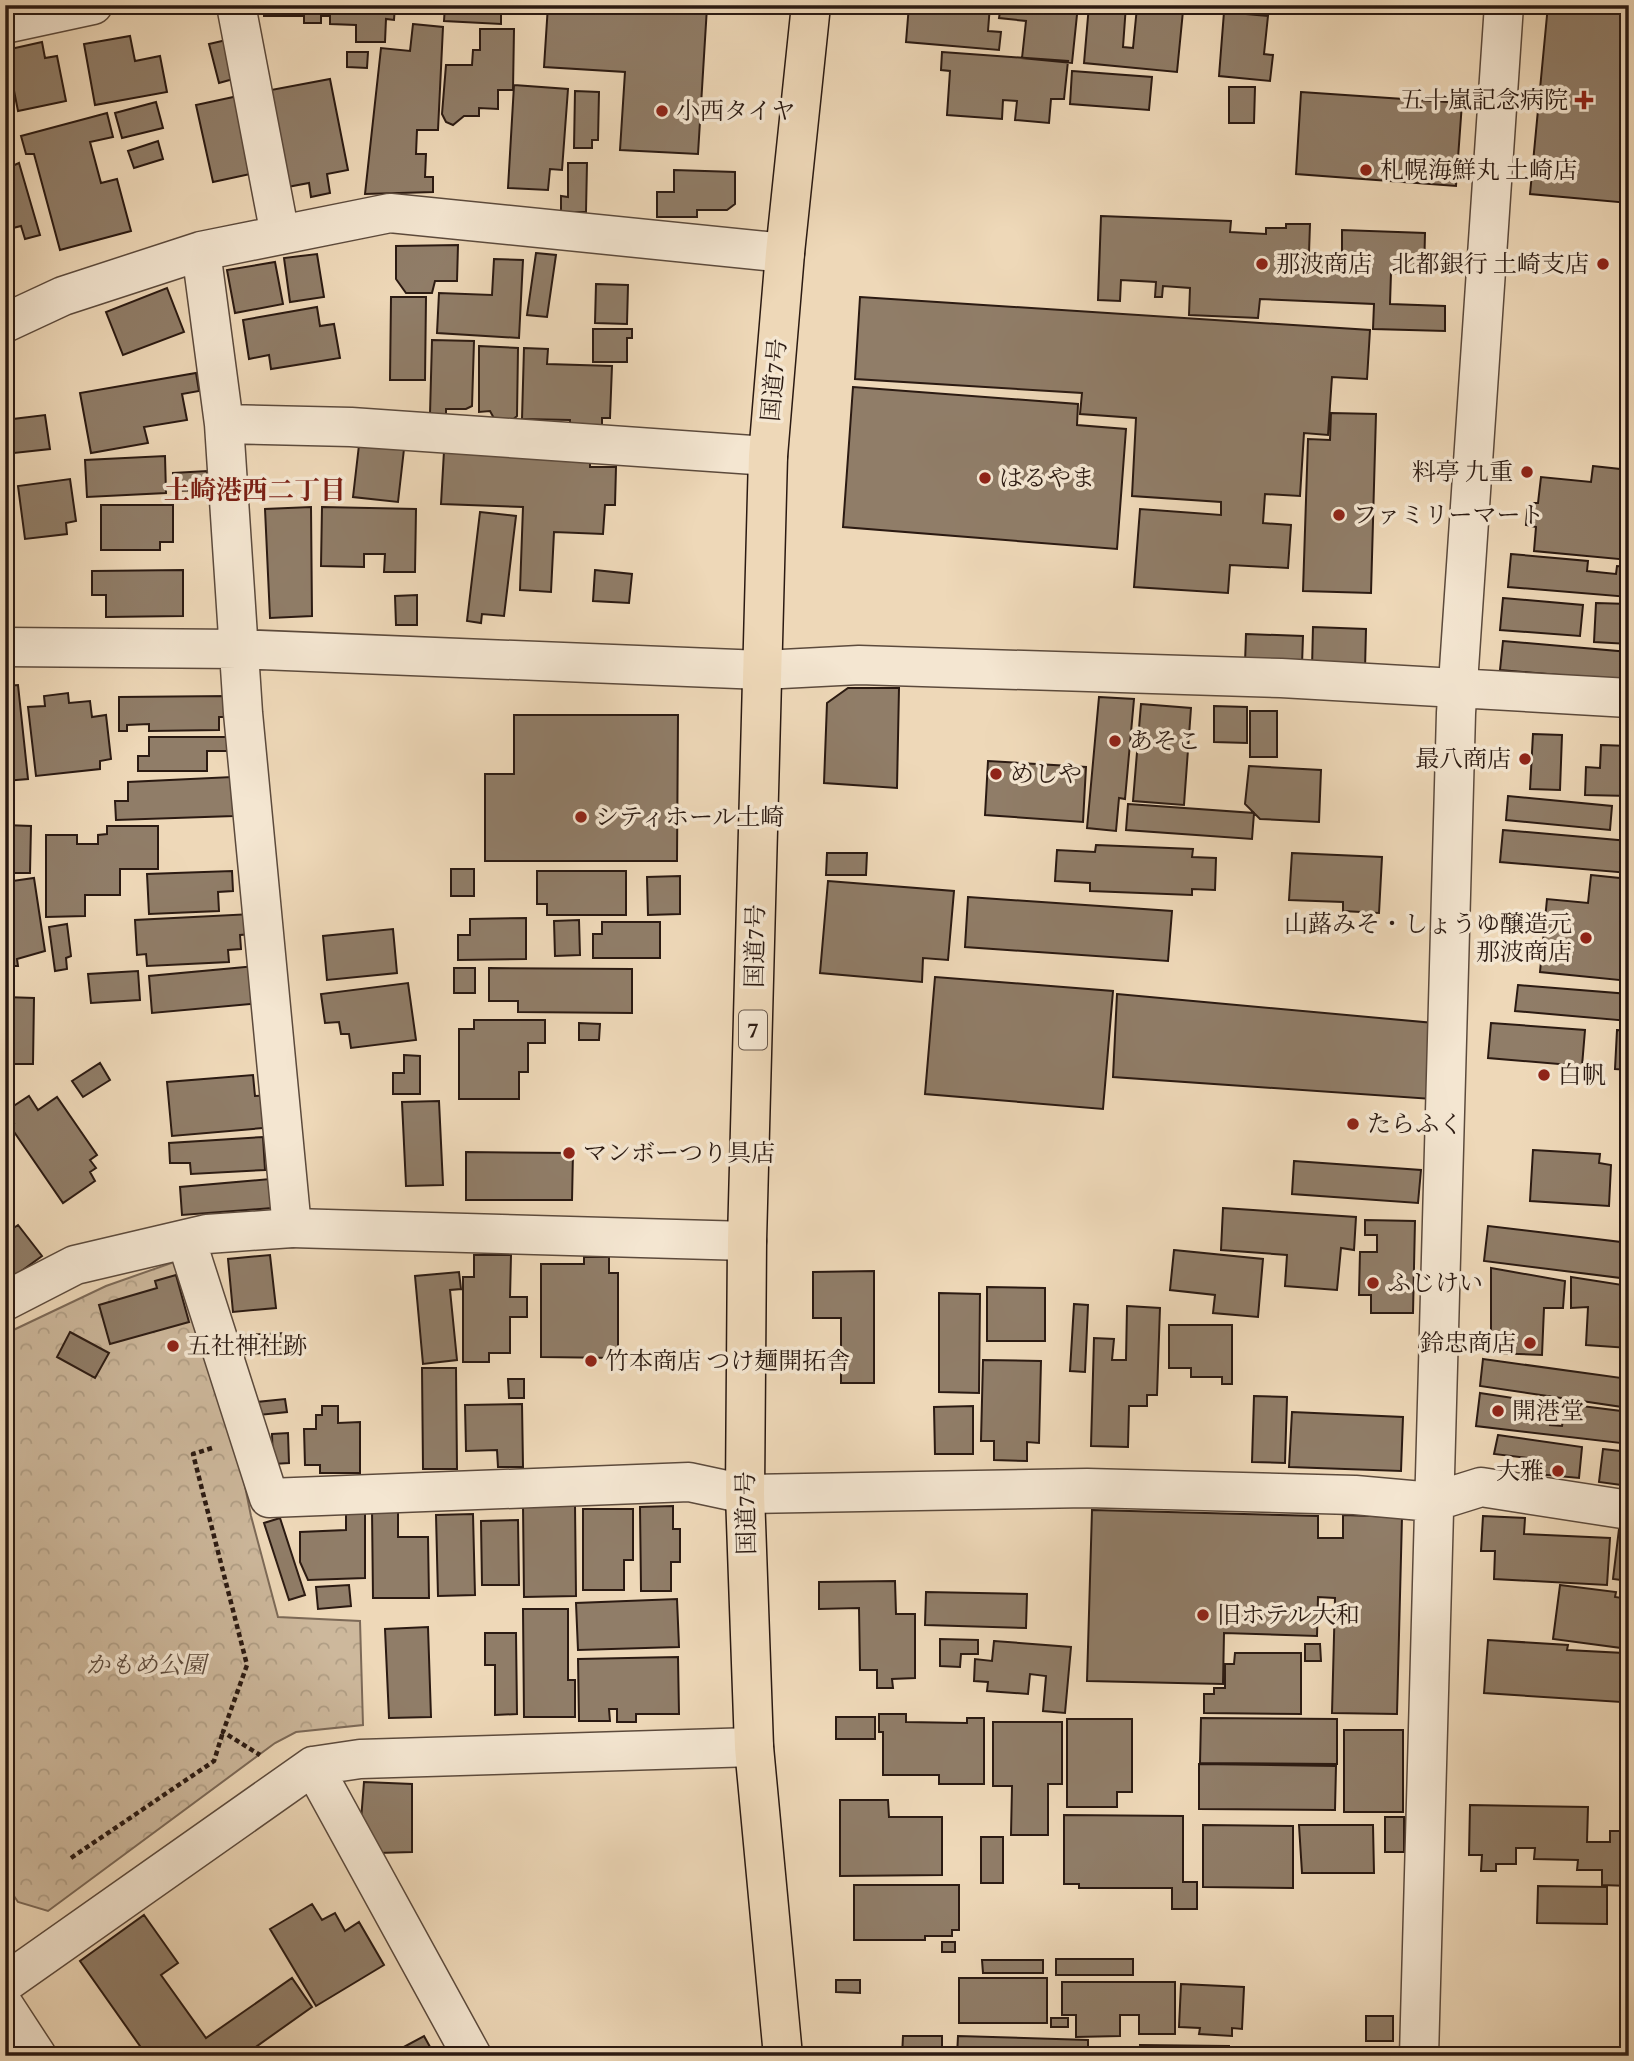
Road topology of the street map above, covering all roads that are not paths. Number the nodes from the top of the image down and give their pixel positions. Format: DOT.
graph roads {
  1 [pos="93,5"];
  2 [pos="236,5"];
  3 [pos="811,5"];
  4 [pos="1504,5"];
  5 [pos="5,24"];
  6 [pos="280,235"];
  7 [pos="201,251"];
  8 [pos="785,253"];
  9 [pos="5,323"];
  10 [pos="224,425"];
  11 [pos="768,456"];
  12 [pos="5,647"];
  13 [pos="238,649"];
  14 [pos="762,670"];
  15 [pos="1457,690"];
  16 [pos="1629,698"];
  17 [pos="292,1228"];
  18 [pos="186,1239"];
  19 [pos="747,1241"];
  20 [pos="5,1301"];
  21 [pos="745,1494"];
  22 [pos="1433,1502"];
  23 [pos="1629,1510"];
  24 [pos="754,1747"];
  25 [pos="304,1772"];
  26 [pos="5,1983"];
  27 [pos="5,2007"];
  28 [pos="37,2056"];
  29 [pos="472,2056"];
  30 [pos="783,2056"];
  31 [pos="1419,2056"];
  1 -- 5 [label="street"];
  2 -- 6 [label="street"];
  3 -- 8 [label="highway, 国道7号 / 7"];
  4 -- 15 [label="street"];
  6 -- 7 [label="street"];
  6 -- 8 [label="street"];
  7 -- 9 [label="street"];
  7 -- 10 [label="street"];
  8 -- 11 [label="highway, 国道7号 / 7"];
  10 -- 11 [label="street"];
  10 -- 13 [label="street"];
  11 -- 14 [label="highway, 国道7号 / 7"];
  12 -- 13 [label="street"];
  13 -- 14 [label="street"];
  13 -- 17 [label="street"];
  14 -- 15 [label="street"];
  14 -- 19 [label="highway, 国道7号 / 7"];
  15 -- 16 [label="street"];
  15 -- 22 [label="street"];
  17 -- 18 [label="street"];
  17 -- 19 [label="street"];
  18 -- 20 [label="street"];
  18 -- 21 [label="street"];
  19 -- 21 [label="highway, 国道7号 / 7"];
  21 -- 22 [label="street"];
  21 -- 24 [label="highway, 国道7号 / 7"];
  22 -- 23 [label="street"];
  22 -- 31 [label="street"];
  24 -- 25 [label="street"];
  24 -- 30 [label="highway, 国道7号 / 7"];
  25 -- 26 [label="street"];
  25 -- 29 [label="street"];
  27 -- 28 [label="street"];
}
